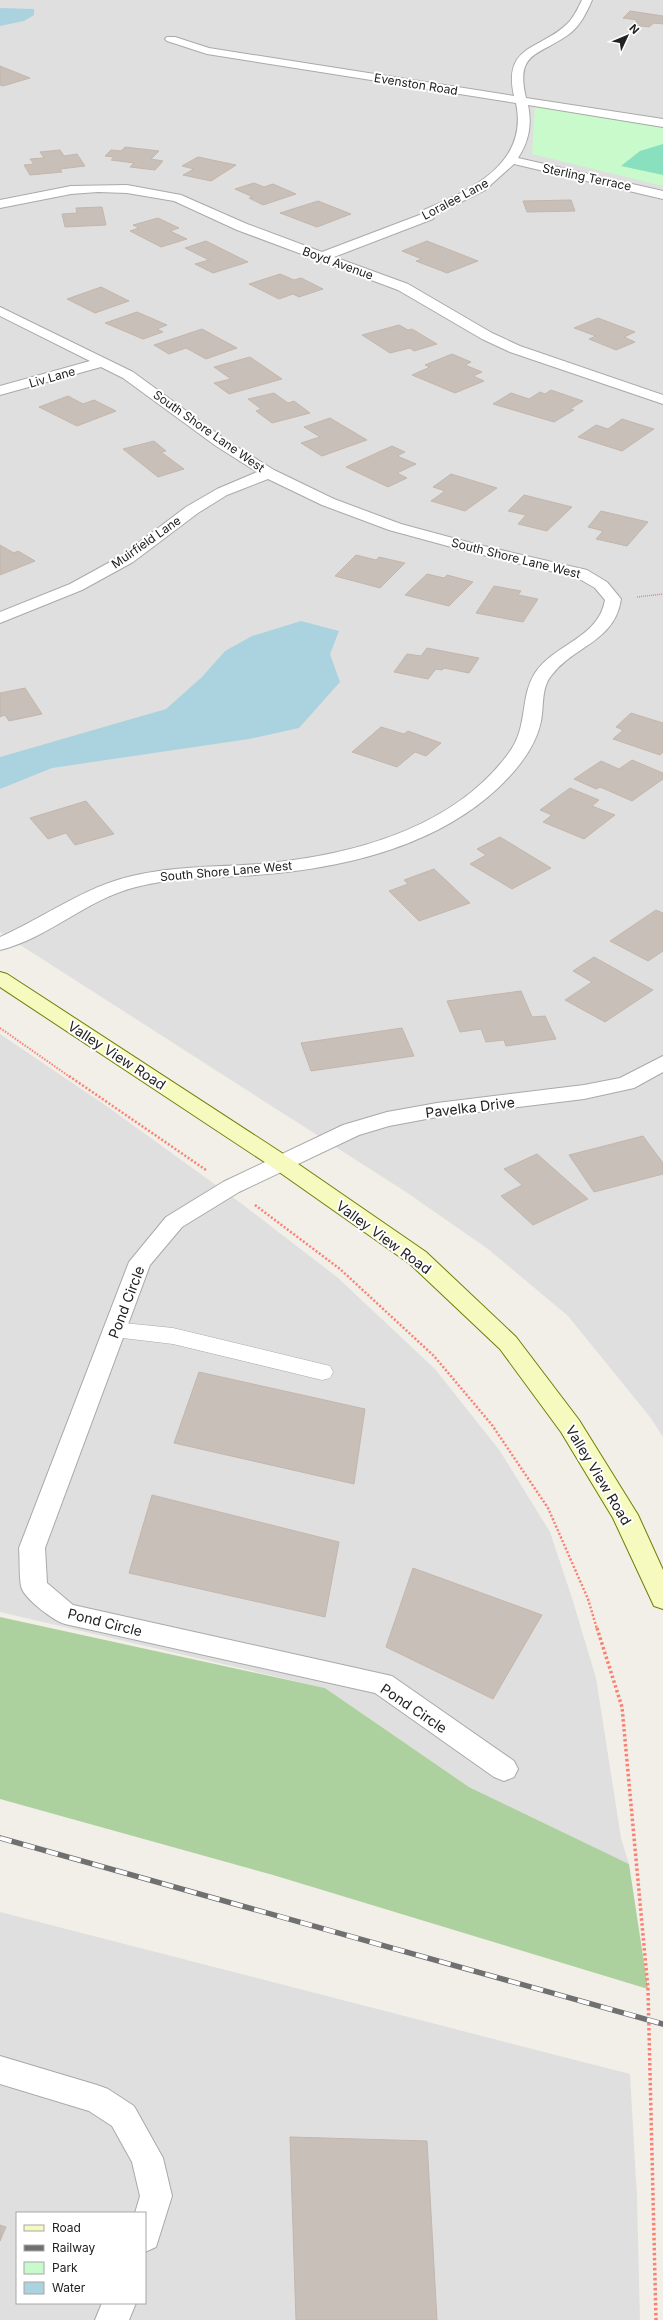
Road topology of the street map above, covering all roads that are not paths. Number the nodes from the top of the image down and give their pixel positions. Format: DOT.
graph roads {
  1 [pos="587,0"];
  2 [pos="171,39"];
  3 [pos="522,100"];
  4 [pos="663,123"];
  5 [pos="511,160"];
  6 [pos="663,195"];
  7 [pos="0,204"];
  8 [pos="322,257"];
  9 [pos="0,311"];
  10 [pos="104,362"];
  11 [pos="0,391"];
  12 [pos="663,400"];
  13 [pos="269,473"];
  14 [pos="0,618"];
  15 [pos="0,944"];
  16 [pos="0,978"];
  17 [pos="663,1063"];
  18 [pos="280,1162"];
  19 [pos="114,1330"];
  20 [pos="322,1372"];
  21 [pos="663,1599"];
  22 [pos="504,1769"];
  23 [pos="0,2070"];
  24 [pos="146,2232"];
  25 [pos="119,2304"];
  26 [pos="112,2320"];
  1 -- 3 [label="street, Loralee Lane"];
  2 -- 3 [label="street, Evenston Road"];
  3 -- 4 [label="street, Evenston Road"];
  3 -- 5 [label="street, Loralee Lane"];
  5 -- 6 [label="street, Sterling Terrace"];
  5 -- 8 [label="street, Loralee Lane"];
  7 -- 8 [label="street, Boyd Avenue"];
  8 -- 12 [label="street, Boyd Avenue"];
  9 -- 10 [label="street, South Shore Lane West"];
  10 -- 11 [label="street, Liv Lane"];
  10 -- 13 [label="street, South Shore Lane West"];
  13 -- 14 [label="street, Muirfield Lane"];
  13 -- 15 [label="street, South Shore Lane West"];
  16 -- 18 [label="street, Valley View Road"];
  17 -- 18 [label="street, Pavelka Drive"];
  18 -- 19 [label="street, Pond Circle"];
  18 -- 21 [label="street, Valley View Road"];
  19 -- 20 [label="lane"];
  19 -- 22 [label="street, Pond Circle"];
  23 -- 24 [label="street"];
  25 -- 26 [label="street"];
}
